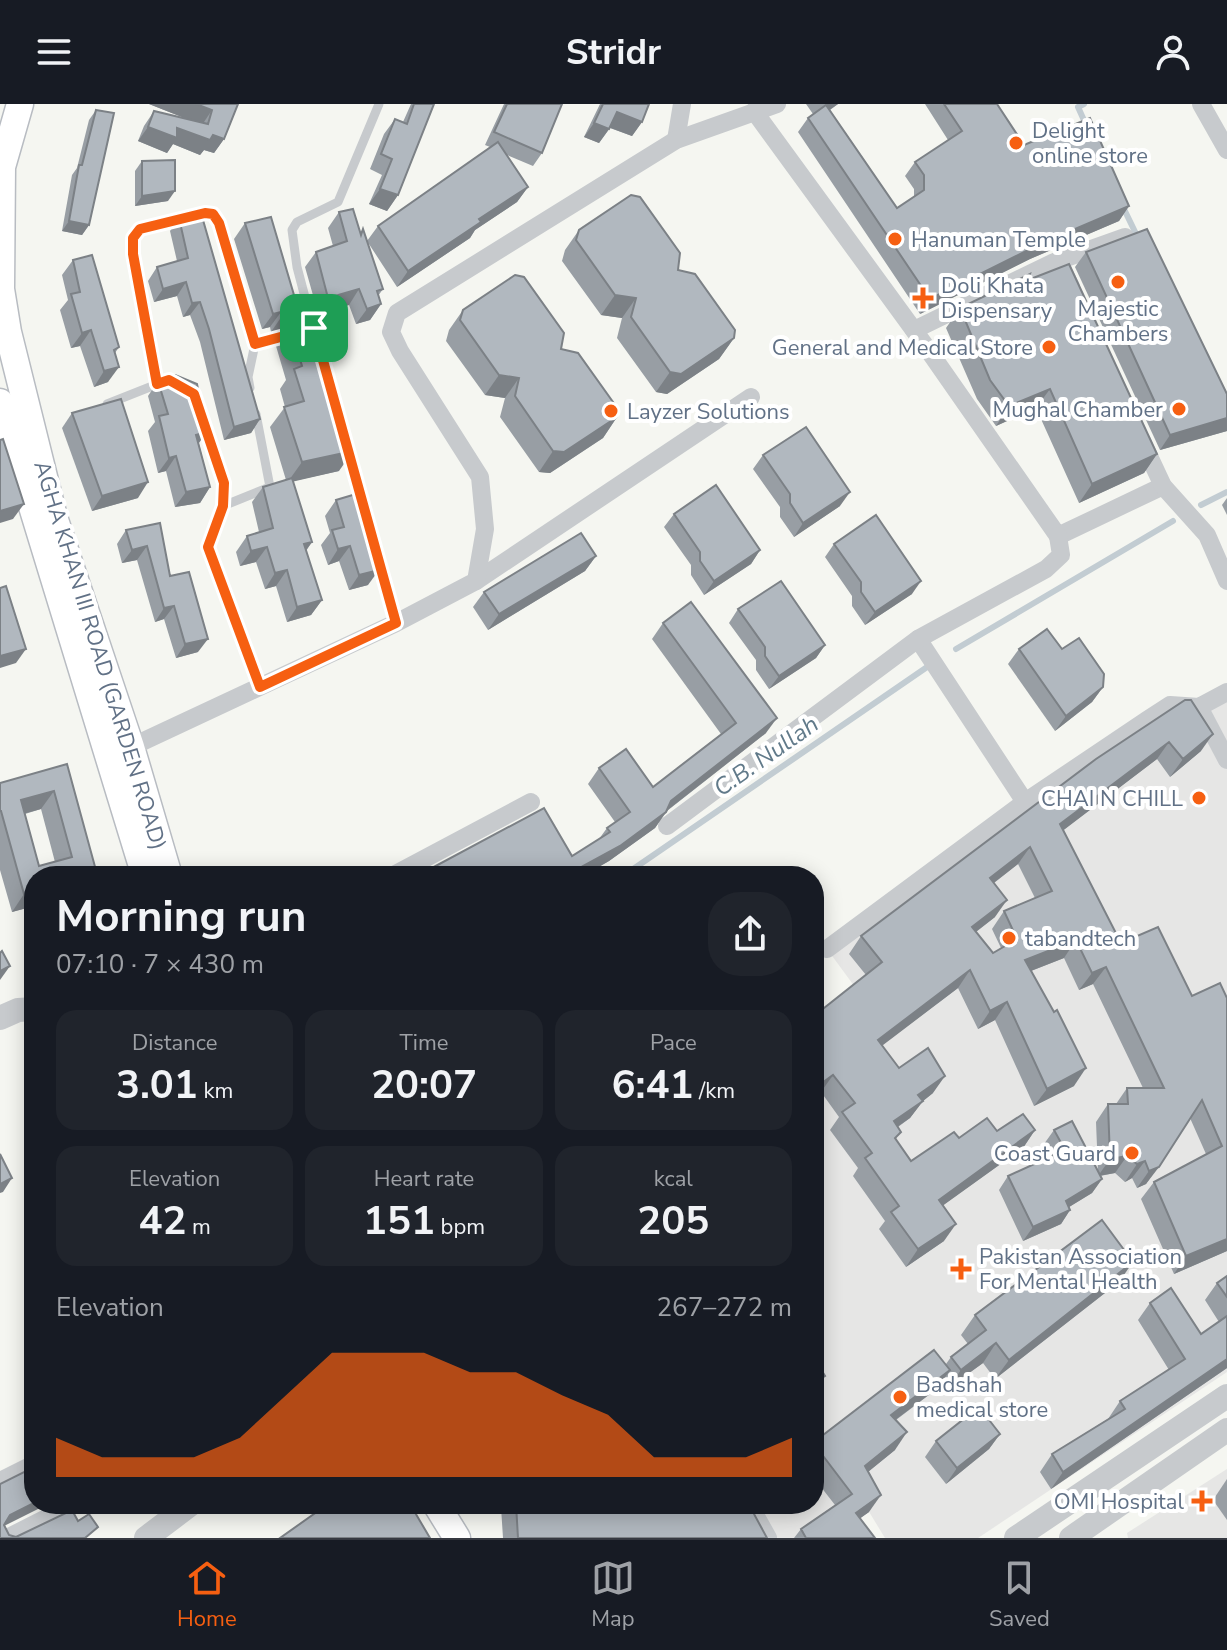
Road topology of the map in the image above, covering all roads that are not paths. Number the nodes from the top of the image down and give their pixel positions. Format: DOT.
graph roads {
  1 [pos="20,104"];
  2 [pos="379,104"];
  3 [pos="682,104"];
  4 [pos="777,104"];
  5 [pos="1201,104"];
  6 [pos="754,111"];
  7 [pos="676,140"];
  8 [pos="1227,150"];
  9 [pos="1125,237"];
  10 [pos="1058,260"];
  11 [pos="1078,303"];
  12 [pos="314,328"];
  13 [pos="914,330"];
  14 [pos="318,343"];
  15 [pos="255,344"];
  16 [pos="169,380"];
  17 [pos="157,384"];
  18 [pos="751,397"];
  19 [pos="0,402"];
  20 [pos="199,409"];
  21 [pos="91,411"];
  22 [pos="1137,429"];
  23 [pos="342,432"];
  24 [pos="1163,486"];
  25 [pos="223,506"];
  26 [pos="1058,536"];
  27 [pos="476,581"];
  28 [pos="1227,581"];
  29 [pos="396,623"];
  30 [pos="918,639"];
  31 [pos="260,687"];
  32 [pos="1227,692"];
  33 [pos="1199,707"];
  34 [pos="131,747"];
  35 [pos="1227,760"];
  36 [pos="531,802"];
  37 [pos="1025,802"];
  38 [pos="667,826"];
  39 [pos="142,866"];
  40 [pos="166,866"];
  41 [pos="411,866"];
  42 [pos="827,949"];
  43 [pos="24,1010"];
  44 [pos="0,1018"];
  45 [pos="1227,1396"];
  46 [pos="1227,1430"];
  47 [pos="24,1469"];
  48 [pos="0,1481"];
  49 [pos="54,1514"];
  50 [pos="178,1514"];
  51 [pos="442,1514"];
  52 [pos="755,1514"];
  53 [pos="1052,1515"];
  54 [pos="7,1538"];
  55 [pos="146,1538"];
  56 [pos="457,1538"];
  57 [pos="768,1538"];
  58 [pos="1016,1538"];
  59 [pos="1064,1538"];
  60 [pos="1071,1538"];
  1 -- 34 [label="main road, AGHA KHAN III ROAD (GARDEN ROAD)"];
  2 -- 12 [label="lane"];
  3 -- 7 [label="street"];
  4 -- 6 [label="street"];
  5 -- 8 [label="street"];
  6 -- 7 [label="street"];
  6 -- 13 [label="street"];
  7 -- 27 [label="street"];
  9 -- 10 [label="street"];
  10 -- 11 [label="street"];
  10 -- 13 [label="street"];
  12 -- 14 [label="lane"];
  12 -- 15 [label="lane"];
  13 -- 26 [label="street"];
  15 -- 17 [label="lane"];
  15 -- 25 [label="lane"];
  16 -- 17 [label="lane"];
  17 -- 21 [label="lane"];
  18 -- 27 [label="street"];
  19 -- 39 [label="main road, AGHA KHAN III ROAD (GARDEN ROAD)"];
  20 -- 25 [label="lane"];
  22 -- 24 [label="street"];
  23 -- 29 [label="lane"];
  24 -- 26 [label="street"];
  24 -- 28 [label="street"];
  25 -- 31 [label="lane"];
  26 -- 30 [label="street"];
  27 -- 29 [label="street"];
  29 -- 31 [label="street"];
  30 -- 37 [label="street"];
  30 -- 38 [label="street"];
  31 -- 34 [label="street"];
  32 -- 33 [label="street"];
  33 -- 35 [label="street"];
  33 -- 37 [label="street"];
  34 -- 40 [label="main road, AGHA KHAN III ROAD (GARDEN ROAD)"];
  36 -- 41 [label="street"];
  37 -- 42 [label="street"];
  43 -- 44 [label="street"];
  45 -- 53 [label="street"];
  46 -- 60 [label="street"];
  47 -- 48 [label="street"];
  49 -- 54 [label="street"];
  50 -- 55 [label="street"];
  51 -- 56 [label="main road"];
  52 -- 57 [label="street"];
  53 -- 58 [label="street"];
  53 -- 59 [label="street"];
}
